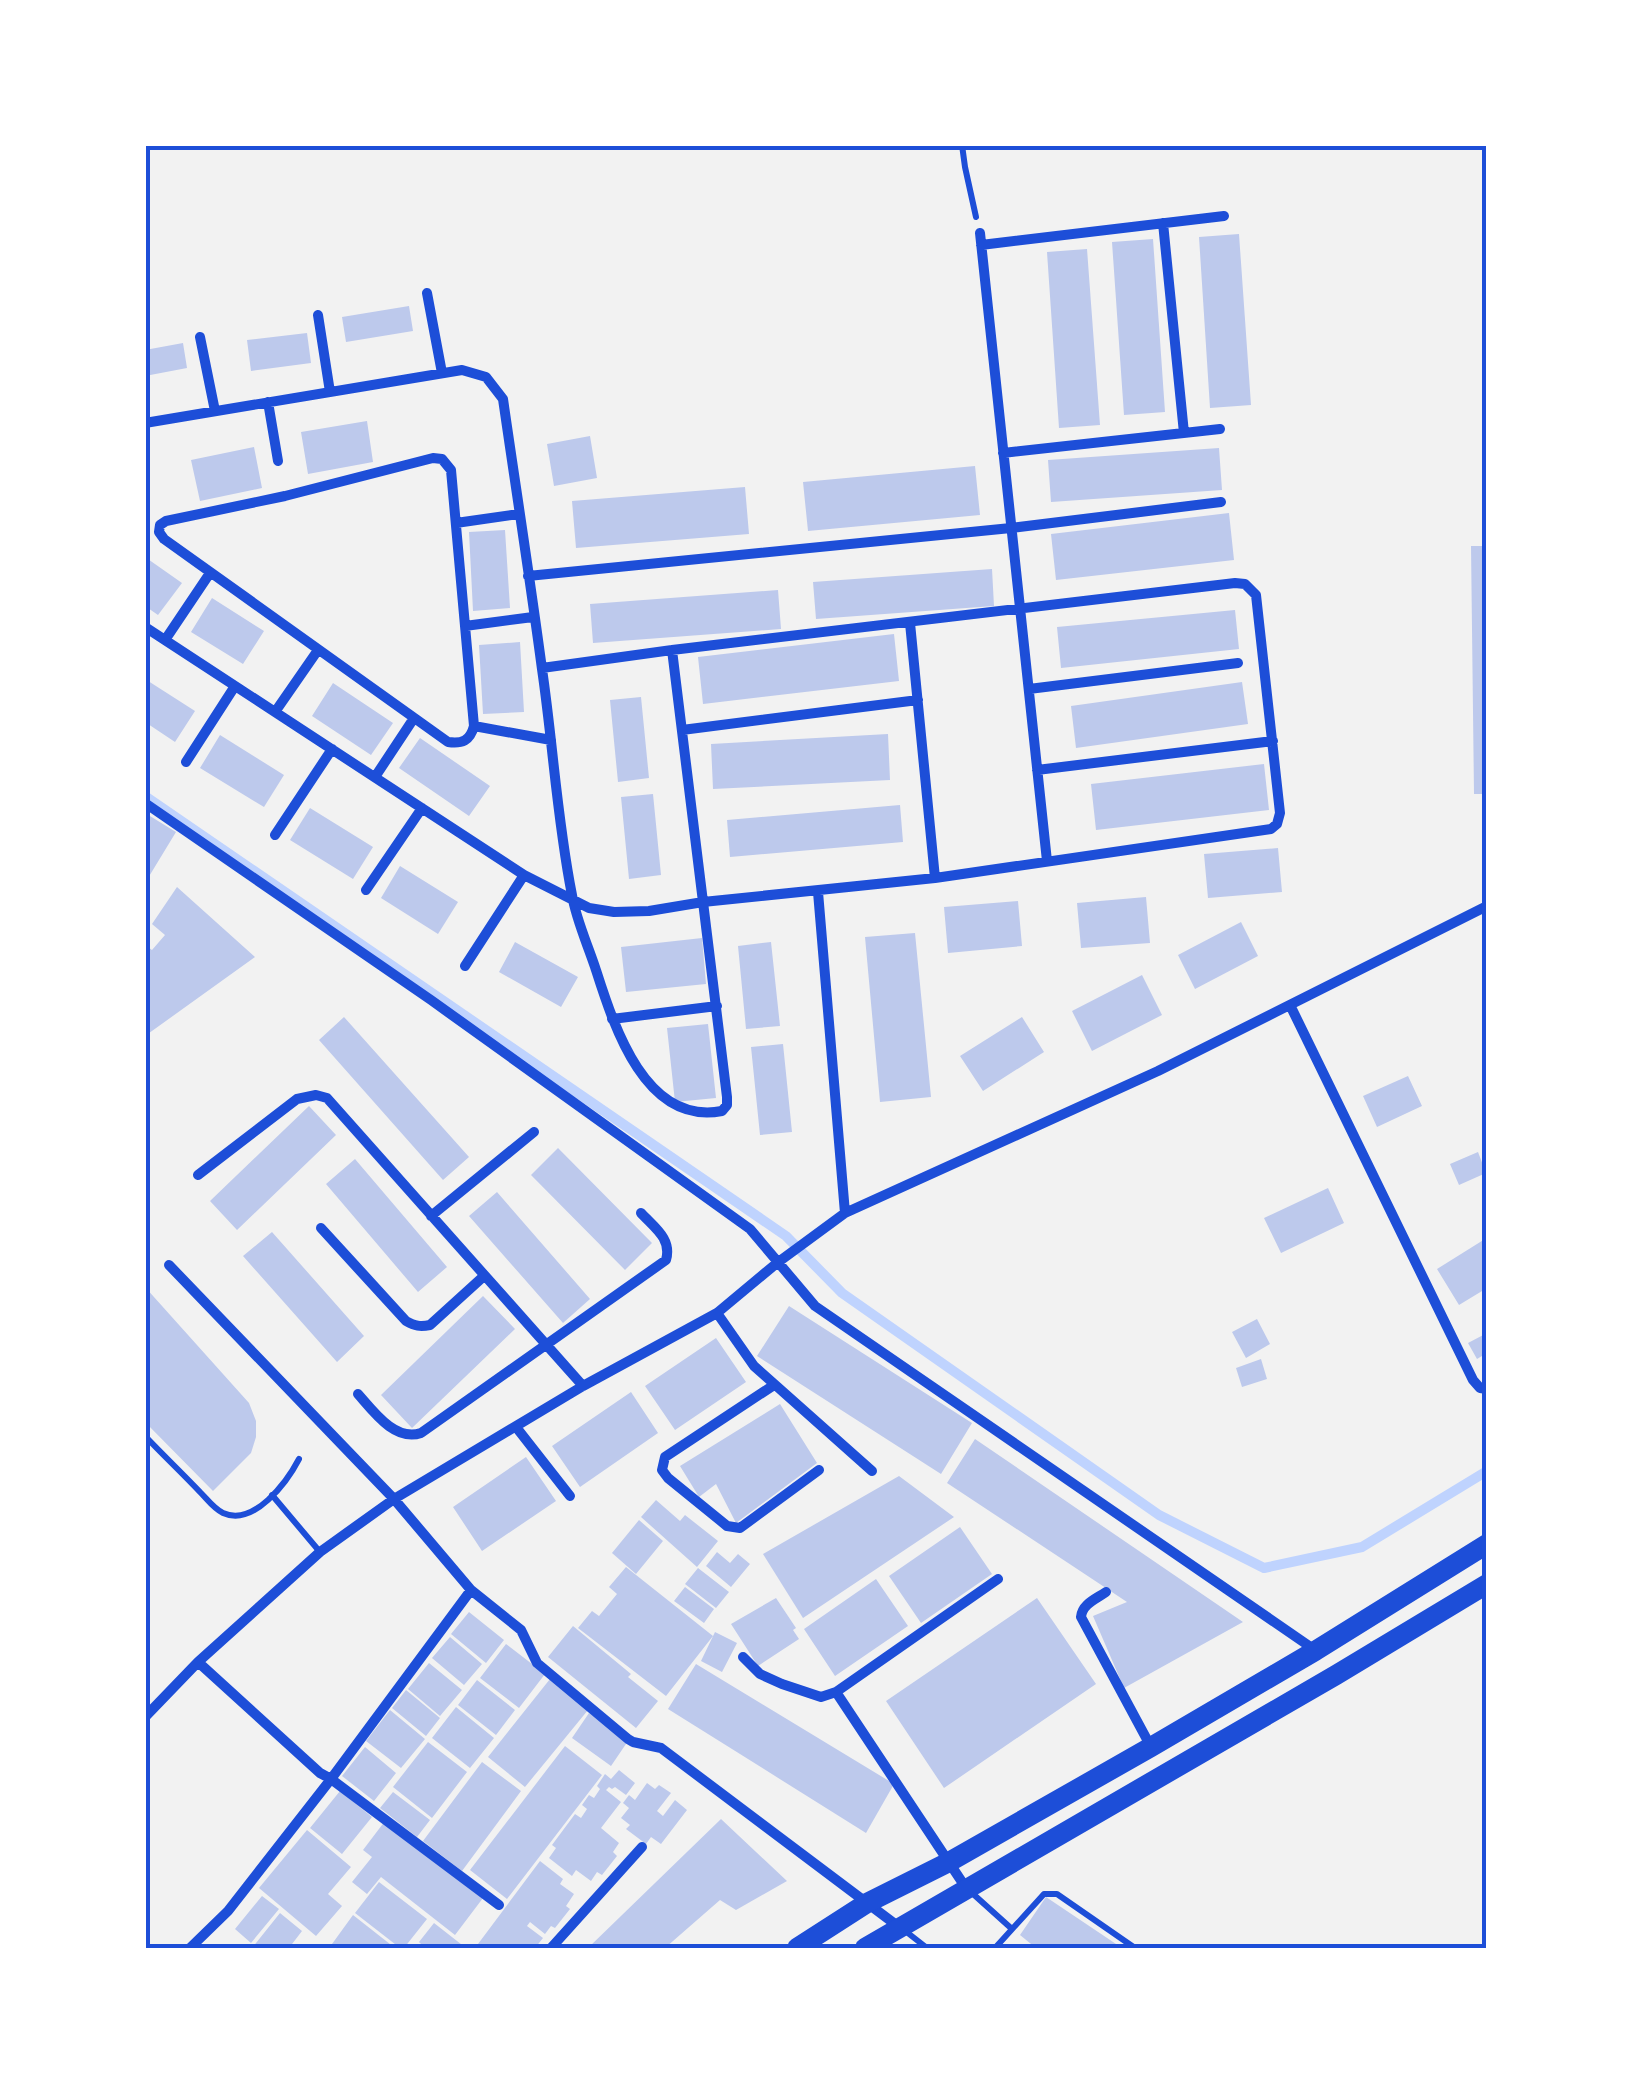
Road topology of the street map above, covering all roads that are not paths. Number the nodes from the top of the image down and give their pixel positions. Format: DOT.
graph roads {
  1 [pos="1224,216"];
  2 [pos="1164,223"];
  3 [pos="427,293"];
  4 [pos="318,316"];
  5 [pos="200,337"];
  6 [pos="442,373"];
  7 [pos="330,392"];
  8 [pos="268,402"];
  9 [pos="215,411"];
  10 [pos="145,423"];
  11 [pos="1220,429"];
  12 [pos="1184,433"];
  13 [pos="1003,453"];
  14 [pos="278,460"];
  15 [pos="1221,502"];
  16 [pos="519,514"];
  17 [pos="145,523"];
  18 [pos="456,523"];
  19 [pos="160,525"];
  20 [pos="1011,528"];
  21 [pos="210,574"];
  22 [pos="528,576"];
  23 [pos="1020,610"];
  24 [pos="533,616"];
  25 [pos="910,623"];
  26 [pos="465,626"];
  27 [pos="145,627"];
  28 [pos="165,640"];
  29 [pos="318,650"];
  30 [pos="672,650"];
  31 [pos="1238,662"];
  32 [pos="542,668"];
  33 [pos="235,686"];
  34 [pos="1028,688"];
  35 [pos="918,700"];
  36 [pos="275,712"];
  37 [pos="414,718"];
  38 [pos="474,726"];
  39 [pos="682,730"];
  40 [pos="551,740"];
  41 [pos="1272,741"];
  42 [pos="332,749"];
  43 [pos="186,762"];
  44 [pos="1037,770"];
  45 [pos="375,777"];
  46 [pos="145,803"];
  47 [pos="422,808"];
  48 [pos="275,835"];
  49 [pos="1047,861"];
  50 [pos="524,875"];
  51 [pos="936,878"];
  52 [pos="366,890"];
  53 [pos="818,892"];
  54 [pos="572,898"];
  55 [pos="703,902"];
  56 [pos="1487,906"];
  57 [pos="465,966"];
  58 [pos="716,1006"];
  59 [pos="1290,1006"];
  60 [pos="612,1019"];
  61 [pos="534,1132"];
  62 [pos="198,1175"];
  63 [pos="641,1213"];
  64 [pos="845,1214"];
  65 [pos="432,1216"];
  66 [pos="321,1228"];
  67 [pos="777,1263"];
  68 [pos="169,1265"];
  69 [pos="484,1276"];
  70 [pos="717,1314"];
  71 [pos="545,1343"];
  72 [pos="774,1385"];
  73 [pos="583,1386"];
  74 [pos="1487,1389"];
  75 [pos="358,1394"];
  76 [pos="516,1427"];
  77 [pos="145,1436"];
  78 [pos="299,1459"];
  79 [pos="819,1470"];
  80 [pos="872,1471"];
  81 [pos="272,1496"];
  82 [pos="570,1496"];
  83 [pos="394,1499"];
  84 [pos="1487,1544"];
  85 [pos="320,1552"];
  86 [pos="998,1579"];
  87 [pos="1487,1584"];
  88 [pos="471,1590"];
  89 [pos="1106,1592"];
  90 [pos="1316,1651"];
  91 [pos="743,1657"];
  92 [pos="198,1662"];
  93 [pos="836,1692"];
  94 [pos="145,1718"];
  95 [pos="1151,1747"];
  96 [pos="331,1779"];
  97 [pos="642,1847"];
  98 [pos="949,1862"];
  99 [pos="966,1888"];
  100 [pos="867,1903"];
  101 [pos="499,1905"];
  102 [pos="899,1927"];
  103 [pos="1012,1928"];
  104 [pos="190,1948"];
  105 [pos="551,1948"];
  106 [pos="797,1948"];
  107 [pos="865,1948"];
  108 [pos="927,1948"];
  109 [pos="994,1948"];
  110 [pos="1135,1948"];
  1 -- 2 [label="street"];
  2 -- 12 [label="street"];
  2 -- 13 [label="street"];
  3 -- 6 [label="street"];
  4 -- 7 [label="street"];
  5 -- 9 [label="street"];
  6 -- 7 [label="street"];
  6 -- 16 [label="street"];
  7 -- 8 [label="street"];
  8 -- 9 [label="street"];
  8 -- 14 [label="street"];
  9 -- 10 [label="street"];
  11 -- 12 [label="street"];
  12 -- 13 [label="street"];
  13 -- 20 [label="street"];
  15 -- 20 [label="street"];
  16 -- 18 [label="street"];
  16 -- 22 [label="street"];
  17 -- 19 [label="street"];
  18 -- 19 [label="street"];
  18 -- 26 [label="street"];
  19 -- 21 [label="street"];
  20 -- 22 [label="street"];
  20 -- 23 [label="street"];
  21 -- 28 [label="street"];
  21 -- 29 [label="street"];
  22 -- 24 [label="street"];
  23 -- 25 [label="street"];
  23 -- 34 [label="street"];
  23 -- 41 [label="street"];
  24 -- 26 [label="street"];
  24 -- 32 [label="street"];
  25 -- 30 [label="street"];
  25 -- 35 [label="street"];
  26 -- 38 [label="street"];
  27 -- 28 [label="street"];
  28 -- 33 [label="street"];
  29 -- 36 [label="street"];
  29 -- 37 [label="street"];
  30 -- 32 [label="street"];
  30 -- 39 [label="street"];
  31 -- 34 [label="street"];
  32 -- 40 [label="street"];
  33 -- 36 [label="street"];
  33 -- 43 [label="street"];
  34 -- 44 [label="street"];
  35 -- 39 [label="street"];
  35 -- 51 [label="street"];
  36 -- 42 [label="street"];
  37 -- 38 [label="street"];
  37 -- 45 [label="street"];
  38 -- 40 [label="street"];
  39 -- 55 [label="street"];
  40 -- 54 [label="street"];
  41 -- 44 [label="street"];
  41 -- 49 [label="street"];
  42 -- 45 [label="street"];
  42 -- 48 [label="street"];
  44 -- 49 [label="street"];
  45 -- 47 [label="street"];
  46 -- 67 [label="street"];
  47 -- 50 [label="street"];
  47 -- 52 [label="street"];
  49 -- 51 [label="street"];
  50 -- 54 [label="street"];
  50 -- 57 [label="street"];
  51 -- 53 [label="street"];
  53 -- 55 [label="street"];
  53 -- 64 [label="street"];
  54 -- 55 [label="street"];
  54 -- 60 [label="street"];
  55 -- 58 [label="street"];
  56 -- 59 [label="street"];
  58 -- 60 [label="street"];
  58 -- 60 [label="street"];
  59 -- 64 [label="street"];
  59 -- 74 [label="street"];
  61 -- 65 [label="street"];
  62 -- 65 [label="street"];
  63 -- 71 [label="street"];
  64 -- 67 [label="street"];
  65 -- 69 [label="street"];
  66 -- 69 [label="street"];
  67 -- 70 [label="street"];
  67 -- 90 [label="street"];
  68 -- 83 [label="street"];
  69 -- 71 [label="street"];
  70 -- 72 [label="street"];
  70 -- 73 [label="street"];
  71 -- 73 [label="street"];
  71 -- 75 [label="street"];
  72 -- 79 [label="street"];
  72 -- 80 [label="street"];
  73 -- 76 [label="street"];
  76 -- 82 [label="street"];
  76 -- 83 [label="street"];
  77 -- 81 [label="lane"];
  78 -- 81 [label="lane"];
  81 -- 85 [label="lane"];
  83 -- 85 [label="street"];
  83 -- 88 [label="street"];
  84 -- 90 [label="main road"];
  85 -- 92 [label="street"];
  86 -- 93 [label="street"];
  87 -- 99 [label="main road"];
  88 -- 96 [label="street"];
  88 -- 100 [label="street"];
  89 -- 95 [label="street"];
  90 -- 95 [label="main road"];
  91 -- 93 [label="street"];
  92 -- 94 [label="street"];
  92 -- 96 [label="street"];
  93 -- 98 [label="street"];
  95 -- 98 [label="main road"];
  96 -- 101 [label="street"];
  96 -- 104 [label="street"];
  97 -- 105 [label="street"];
  98 -- 99 [label="street"];
  98 -- 100 [label="main road"];
  99 -- 102 [label="main road"];
  99 -- 103 [label="lane"];
  100 -- 102 [label="street"];
  100 -- 106 [label="main road"];
  102 -- 107 [label="main road"];
  102 -- 108 [label="lane"];
  103 -- 109 [label="lane"];
  103 -- 110 [label="lane"];
}
